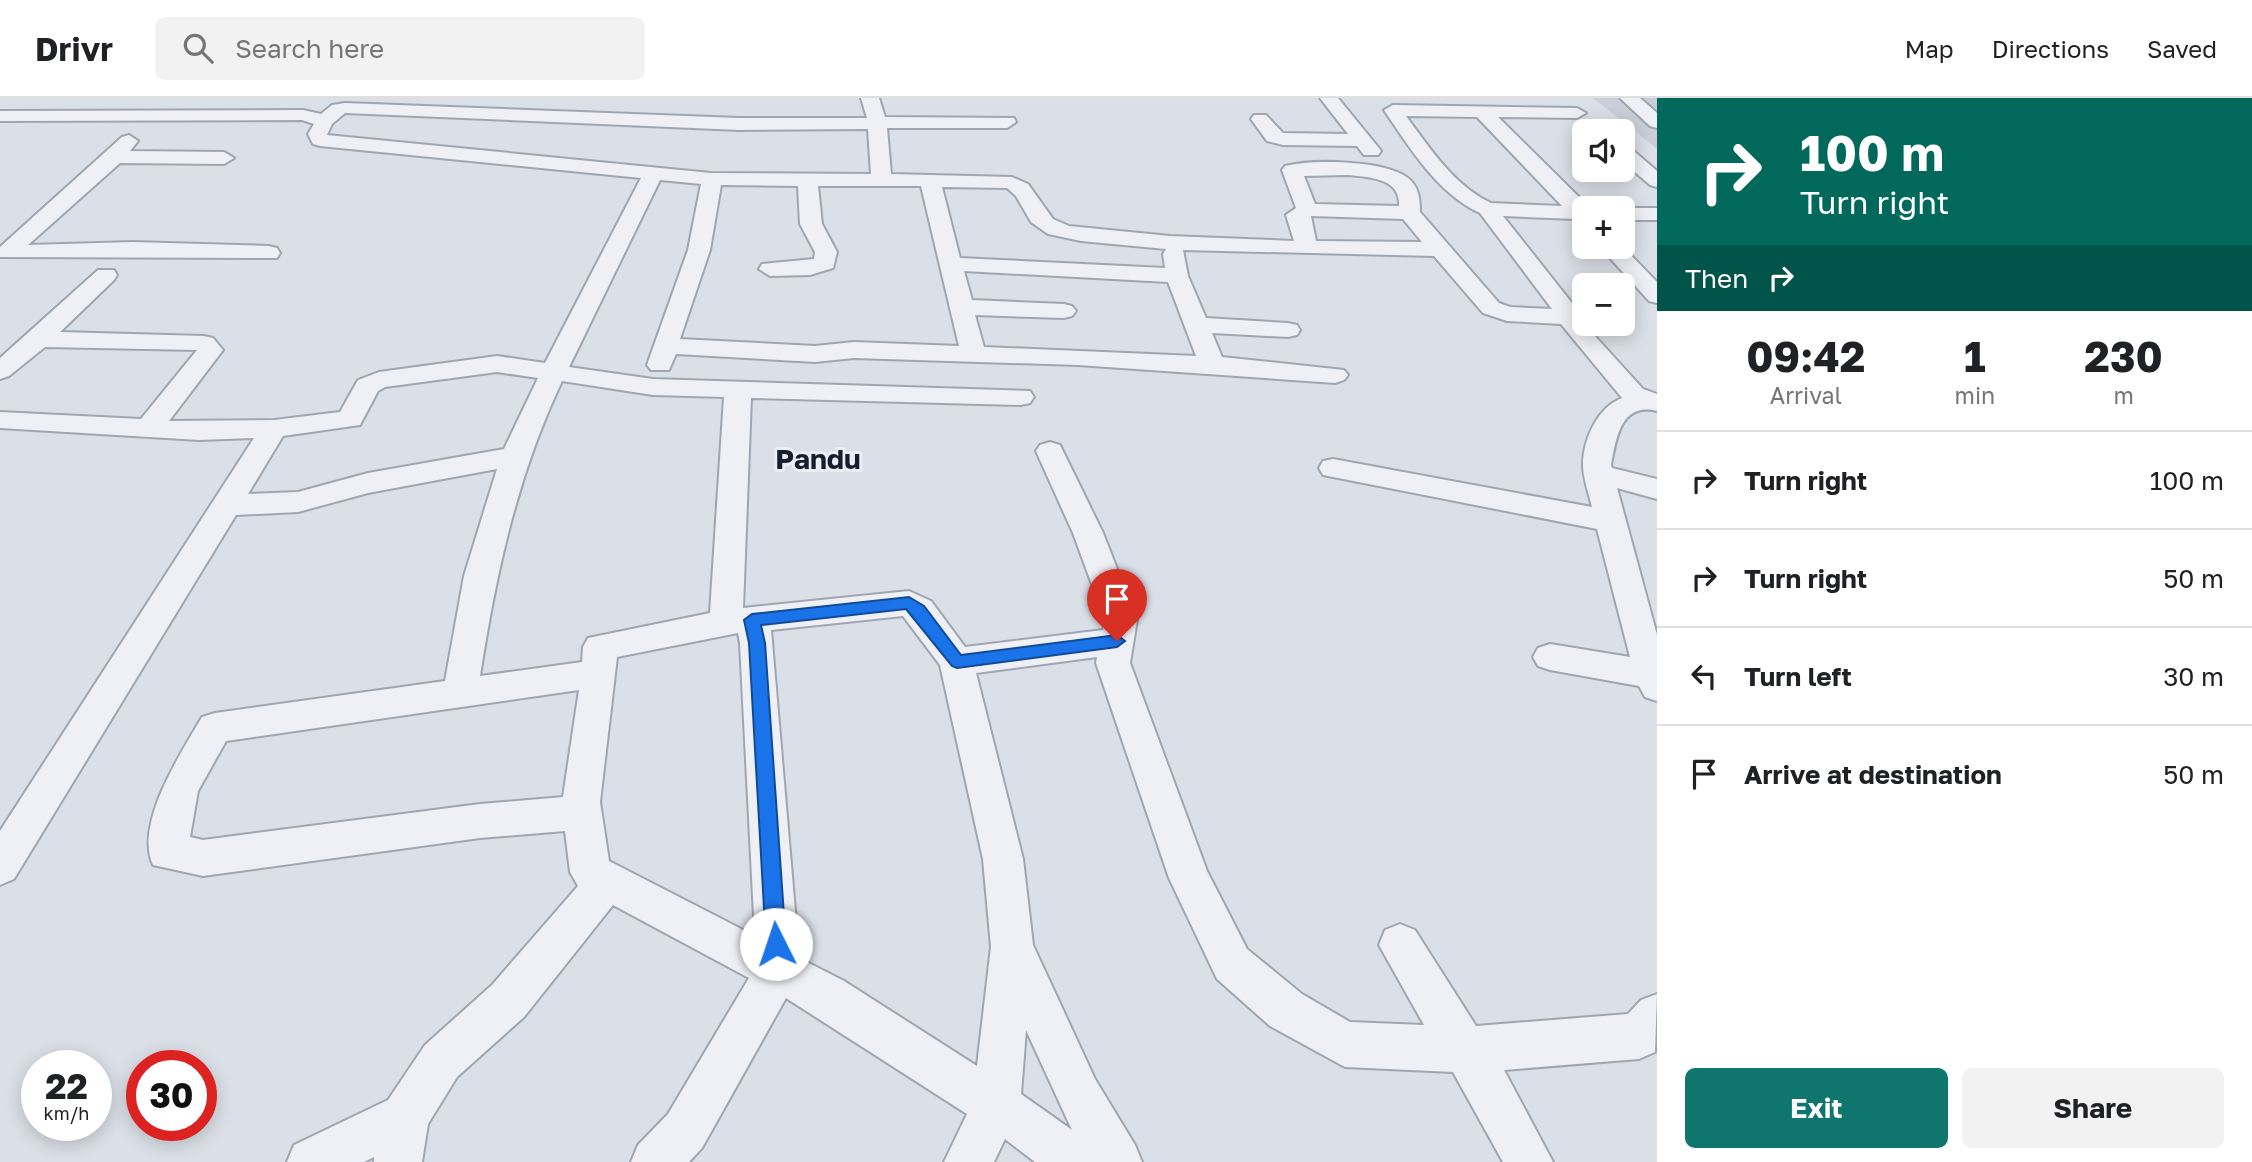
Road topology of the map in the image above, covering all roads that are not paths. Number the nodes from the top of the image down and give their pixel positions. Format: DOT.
graph roads {
  1 [pos="166,98"];
  2 [pos="260,98"];
  3 [pos="608,98"];
  4 [pos="870,98"];
  5 [pos="1329,98"];
  6 [pos="1561,98"];
  7 [pos="1629,98"];
  8 [pos="335,109"];
  9 [pos="1482,111"];
  10 [pos="241,114"];
  11 [pos="153,115"];
  12 [pos="0,116"];
  13 [pos="1260,119"];
  14 [pos="1007,122"];
  15 [pos="1657,122"];
  16 [pos="876,124"];
  17 [pos="594,132"];
  18 [pos="1274,137"];
  19 [pos="1362,140"];
  20 [pos="115,156"];
  21 [pos="224,158"];
  22 [pos="1635,162"];
  23 [pos="575,165"];
  24 [pos="1292,170"];
  25 [pos="652,175"];
  26 [pos="1392,175"];
  27 [pos="1447,178"];
  28 [pos="711,179"];
  29 [pos="808,181"];
  30 [pos="882,181"];
  31 [pos="930,181"];
  32 [pos="1657,181"];
  33 [pos="1572,203"];
  34 [pos="1487,209"];
  35 [pos="1307,210"];
  36 [pos="1409,213"];
  37 [pos="1572,213"];
  38 [pos="1635,214"];
  39 [pos="1657,214"];
  40 [pos="1172,244"];
  41 [pos="1307,248"];
  42 [pos="1437,248"];
  43 [pos="269,253"];
  44 [pos="1622,259"];
  45 [pos="951,264"];
  46 [pos="770,269"];
  47 [pos="106,275"];
  48 [pos="1177,276"];
  49 [pos="1657,296"];
  50 [pos="962,307"];
  51 [pos="1063,311"];
  52 [pos="1570,317"];
  53 [pos="1197,325"];
  54 [pos="1288,330"];
  55 [pos="39,339"];
  56 [pos="665,346"];
  57 [pos="973,353"];
  58 [pos="1212,364"];
  59 [pos="0,371"];
  60 [pos="551,374"];
  61 [pos="1335,376"];
  62 [pos="653,387"];
  63 [pos="738,389"];
  64 [pos="1021,397"];
  65 [pos="1650,401"];
  66 [pos="0,420"];
  67 [pos="149,428"];
  68 [pos="274,429"];
  69 [pos="1050,451"];
  70 [pos="516,456"];
  71 [pos="1333,468"];
  72 [pos="1599,474"];
  73 [pos="1657,489"];
  74 [pos="224,505"];
  75 [pos="1610,521"];
  76 [pos="739,621"];
  77 [pos="1117,641"];
  78 [pos="1550,657"];
  79 [pos="957,662"];
  80 [pos="599,673"];
  81 [pos="1656,679"];
  82 [pos="460,693"];
  83 [pos="582,812"];
  84 [pos="0,866"];
  85 [pos="607,882"];
  86 [pos="1400,945"];
  87 [pos="1012,946"];
  88 [pos="778,971"];
  89 [pos="1657,1016"];
  90 [pos="1465,1050"];
  91 [pos="996,1106"];
  92 [pos="402,1139"];
  93 [pos="311,1162"];
  94 [pos="655,1162"];
  95 [pos="968,1162"];
  96 [pos="1074,1162"];
  97 [pos="1118,1162"];
  98 [pos="1529,1162"];
  1 -- 11 [label="street"];
  2 -- 10 [label="street"];
  3 -- 17 [label="street"];
  4 -- 16 [label="street"];
  5 -- 19 [label="street"];
  6 -- 9 [label="street"];
  7 -- 15 [label="street"];
  8 -- 10 [label="street"];
  8 -- 17 [label="street"];
  8 -- 23 [label="street"];
  9 -- 27 [label="street"];
  9 -- 33 [label="street"];
  10 -- 11 [label="street"];
  11 -- 12 [label="street"];
  11 -- 20 [label="street"];
  13 -- 18 [label="street"];
  14 -- 16 [label="street"];
  16 -- 17 [label="street"];
  16 -- 30 [label="street"];
  17 -- 23 [label="street"];
  18 -- 19 [label="street"];
  18 -- 24 [label="street"];
  19 -- 26 [label="street"];
  20 -- 21 [label="street"];
  20 -- 43 [label="street"];
  22 -- 32 [label="street"];
  23 -- 25 [label="street"];
  24 -- 26 [label="street"];
  24 -- 35 [label="street"];
  25 -- 28 [label="street"];
  25 -- 60 [label="street"];
  26 -- 27 [label="street"];
  26 -- 36 [label="street"];
  27 -- 34 [label="street"];
  28 -- 29 [label="street"];
  28 -- 56 [label="street"];
  29 -- 30 [label="street"];
  29 -- 46 [label="street"];
  30 -- 31 [label="street"];
  31 -- 40 [label="street"];
  31 -- 45 [label="street"];
  34 -- 37 [label="street"];
  34 -- 52 [label="street"];
  35 -- 36 [label="street"];
  35 -- 41 [label="street"];
  36 -- 42 [label="street"];
  38 -- 39 [label="street"];
  40 -- 41 [label="street"];
  40 -- 48 [label="street"];
  41 -- 42 [label="street"];
  42 -- 52 [label="street"];
  44 -- 49 [label="street"];
  45 -- 48 [label="street"];
  45 -- 50 [label="street"];
  47 -- 55 [label="street"];
  48 -- 53 [label="street"];
  50 -- 51 [label="street"];
  50 -- 57 [label="street"];
  52 -- 65 [label="street"];
  53 -- 54 [label="street"];
  53 -- 58 [label="street"];
  55 -- 59 [label="street"];
  55 -- 67 [label="street"];
  56 -- 57 [label="street"];
  56 -- 62 [label="street"];
  57 -- 58 [label="street"];
  58 -- 61 [label="street"];
  60 -- 62 [label="street"];
  60 -- 68 [label="street"];
  60 -- 70 [label="street"];
  62 -- 63 [label="street"];
  63 -- 64 [label="street"];
  63 -- 76 [label="street"];
  65 -- 72 [label="street"];
  66 -- 67 [label="street"];
  67 -- 68 [label="street"];
  68 -- 74 [label="street"];
  69 -- 77 [label="street"];
  70 -- 74 [label="street"];
  70 -- 82 [label="street"];
  71 -- 75 [label="street"];
  72 -- 73 [label="street"];
  72 -- 75 [label="street"];
  74 -- 84 [label="street"];
  75 -- 81 [label="street"];
  76 -- 79 [label="street"];
  76 -- 80 [label="street"];
  76 -- 88 [label="street"];
  77 -- 79 [label="street"];
  77 -- 90 [label="street"];
  78 -- 81 [label="street"];
  79 -- 87 [label="street"];
  80 -- 82 [label="street"];
  80 -- 83 [label="street"];
  82 -- 83 [label="street"];
  83 -- 85 [label="street"];
  85 -- 88 [label="street"];
  85 -- 92 [label="street"];
  86 -- 90 [label="street"];
  87 -- 91 [label="street"];
  87 -- 97 [label="street"];
  88 -- 91 [label="street"];
  88 -- 94 [label="street"];
  89 -- 90 [label="street"];
  90 -- 98 [label="street"];
  91 -- 95 [label="street"];
  91 -- 96 [label="street"];
  92 -- 93 [label="street"];
}
